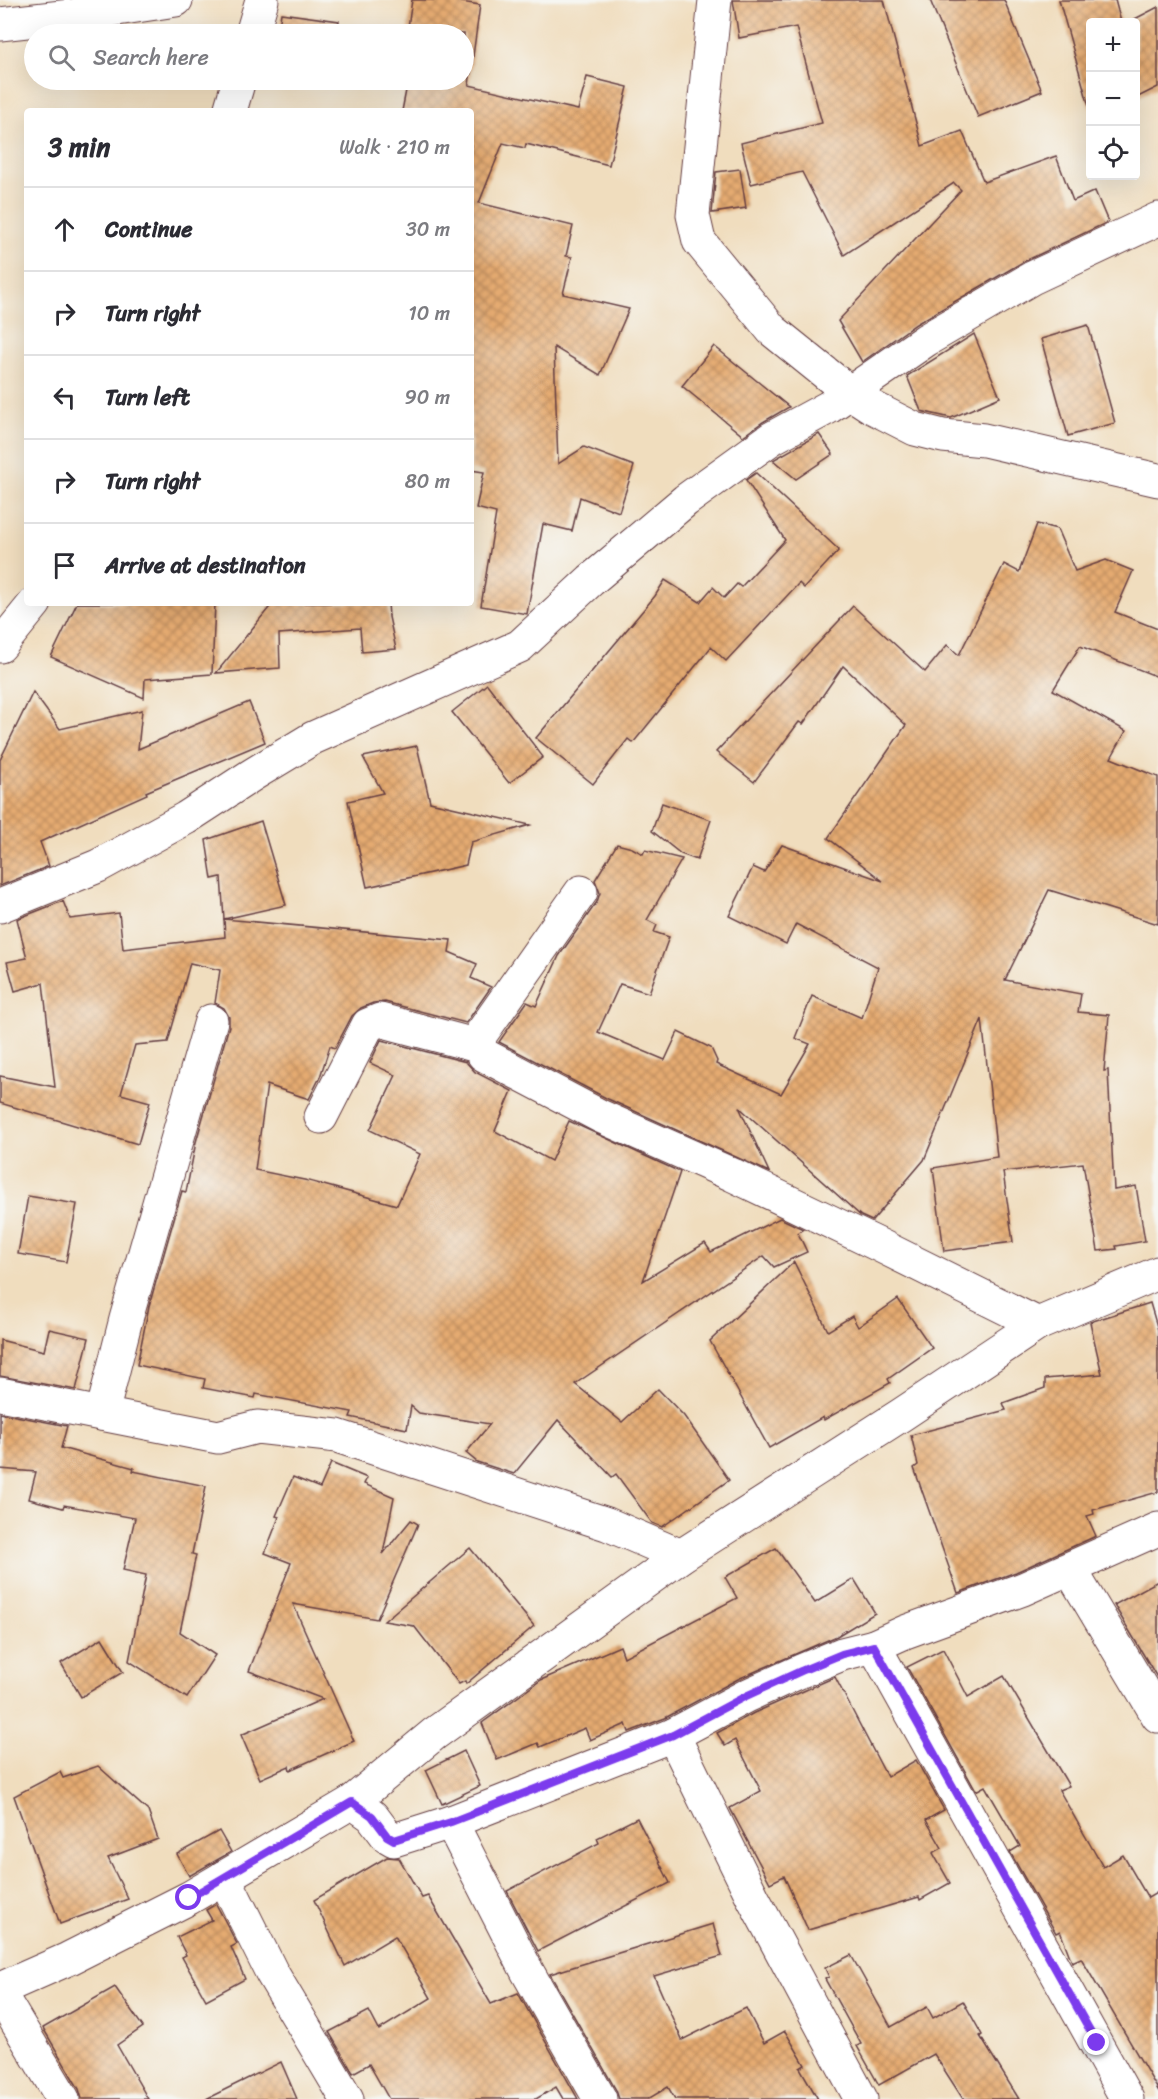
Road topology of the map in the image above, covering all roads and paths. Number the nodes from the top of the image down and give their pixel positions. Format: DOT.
graph roads {
  1 [pos="176,0"];
  2 [pos="262,0"];
  3 [pos="715,0"];
  4 [pos="0,24"];
  5 [pos="255,24"];
  6 [pos="236,90"];
  7 [pos="231,108"];
  8 [pos="1158,219"];
  9 [pos="849,392"];
  10 [pos="1158,480"];
  11 [pos="33,606"];
  12 [pos="0,646"];
  13 [pos="581,892"];
  14 [pos="0,906"];
  15 [pos="211,1021"];
  16 [pos="478,1046"];
  17 [pos="321,1117"];
  18 [pos="1158,1273"];
  19 [pos="1038,1324"];
  20 [pos="0,1394"];
  21 [pos="102,1414"];
  22 [pos="1158,1529"];
  23 [pos="681,1556"];
  24 [pos="1070,1569"];
  25 [pos="874,1646"];
  26 [pos="1158,1716"];
  27 [pos="673,1735"];
  28 [pos="352,1802"];
  29 [pos="451,1822"];
  30 [pos="224,1876"];
  31 [pos="0,1989"];
  32 [pos="0,1994"];
  33 [pos="63,2099"];
  34 [pos="347,2099"];
  35 [pos="600,2099"];
  36 [pos="861,2099"];
  37 [pos="1127,2099"];
  1 -- 4 [label="street"];
  2 -- 5 [label="street"];
  3 -- 9 [label="street"];
  6 -- 7 [label="street"];
  8 -- 9 [label="street"];
  9 -- 10 [label="street"];
  9 -- 14 [label="street"];
  11 -- 12 [label="street"];
  13 -- 16 [label="street"];
  15 -- 21 [label="street"];
  16 -- 17 [label="street"];
  16 -- 19 [label="street"];
  18 -- 19 [label="street"];
  19 -- 23 [label="street"];
  20 -- 21 [label="street"];
  21 -- 23 [label="street"];
  22 -- 24 [label="street"];
  23 -- 28 [label="street"];
  24 -- 25 [label="street"];
  24 -- 26 [label="street"];
  25 -- 27 [label="street"];
  25 -- 37 [label="street"];
  27 -- 29 [label="street"];
  27 -- 36 [label="street"];
  28 -- 29 [label="street"];
  28 -- 30 [label="street"];
  29 -- 35 [label="street"];
  30 -- 31 [label="street"];
  30 -- 34 [label="street"];
  32 -- 33 [label="street"];
}
